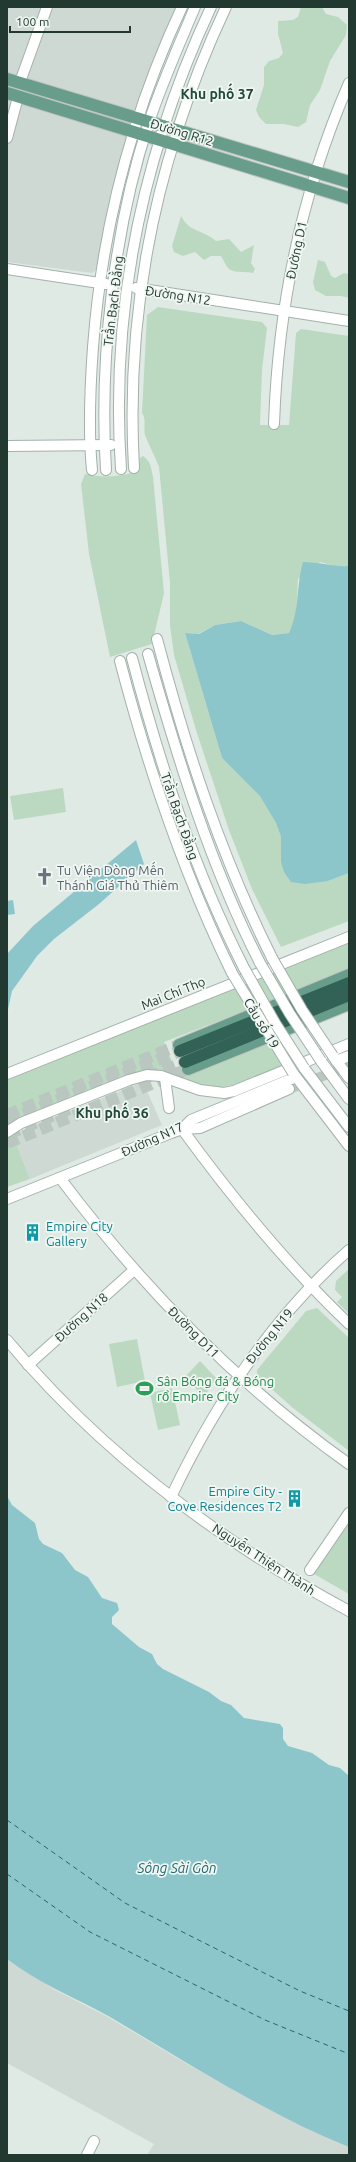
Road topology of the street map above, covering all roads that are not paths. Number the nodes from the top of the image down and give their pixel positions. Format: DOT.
graph roads {
  1 [pos="47,7"];
  2 [pos="182,7"];
  3 [pos="195,7"];
  4 [pos="211,7"];
  5 [pos="226,7"];
  6 [pos="7,79"];
  7 [pos="20,82"];
  8 [pos="349,83"];
  9 [pos="12,95"];
  10 [pos="143,100"];
  11 [pos="157,101"];
  12 [pos="169,109"];
  13 [pos="182,113"];
  14 [pos="136,118"];
  15 [pos="149,122"];
  16 [pos="163,126"];
  17 [pos="176,130"];
  18 [pos="132,132"];
  19 [pos="145,136"];
  20 [pos="7,138"];
  21 [pos="159,140"];
  22 [pos="172,144"];
  23 [pos="316,172"];
  24 [pos="349,182"];
  25 [pos="312,187"];
  26 [pos="349,198"];
  27 [pos="7,269"];
  28 [pos="99,283"];
  29 [pos="113,285"];
  30 [pos="127,287"];
  31 [pos="140,289"];
  32 [pos="284,311"];
  33 [pos="349,321"];
  34 [pos="274,424"];
  35 [pos="90,445"];
  36 [pos="104,445"];
  37 [pos="119,445"];
  38 [pos="133,445"];
  39 [pos="7,446"];
  40 [pos="134,468"];
  41 [pos="121,469"];
  42 [pos="92,470"];
  43 [pos="106,470"];
  44 [pos="157,639"];
  45 [pos="148,654"];
  46 [pos="132,658"];
  47 [pos="120,661"];
  48 [pos="203,793"];
  49 [pos="192,797"];
  50 [pos="175,803"];
  51 [pos="164,806"];
  52 [pos="349,937"];
  53 [pos="265,944"];
  54 [pos="253,949"];
  55 [pos="237,955"];
  56 [pos="226,960"];
  57 [pos="244,968"];
  58 [pos="349,975"];
  59 [pos="349,983"];
  60 [pos="349,995"];
  61 [pos="349,1004"];
  62 [pos="349,1044"];
  63 [pos="180,1048"];
  64 [pos="349,1056"];
  65 [pos="335,1059"];
  66 [pos="187,1066"];
  67 [pos="7,1074"];
  68 [pos="294,1075"];
  69 [pos="165,1078"];
  70 [pos="349,1078"];
  71 [pos="289,1089"];
  72 [pos="349,1099"];
  73 [pos="169,1108"];
  74 [pos="349,1127"];
  75 [pos="182,1129"];
  76 [pos="7,1132"];
  77 [pos="349,1146"];
  78 [pos="60,1178"];
  79 [pos="7,1199"];
  80 [pos="349,1250"];
  81 [pos="134,1270"];
  82 [pos="311,1287"];
  83 [pos="349,1324"];
  84 [pos="7,1340"];
  85 [pos="28,1365"];
  86 [pos="238,1375"];
  87 [pos="349,1464"];
  88 [pos="170,1497"];
  89 [pos="349,1513"];
  90 [pos="310,1570"];
  91 [pos="349,1611"];
  92 [pos="94,2141"];
  93 [pos="87,2155"];
  1 -- 7 [label="street"];
  2 -- 10 [label="street"];
  3 -- 11 [label="street"];
  4 -- 12 [label="street"];
  5 -- 13 [label="street"];
  6 -- 7 [label="main road, Đường R12"];
  7 -- 14 [label="main road, Đường R12"];
  8 -- 23 [label="street, Đường D1"];
  9 -- 18 [label="main road, Đường R12"];
  9 -- 20 [label="street"];
  10 -- 11 [label="street"];
  10 -- 14 [label="street"];
  11 -- 12 [label="street"];
  11 -- 15 [label="street"];
  12 -- 13 [label="street"];
  12 -- 16 [label="street"];
  13 -- 17 [label="street"];
  14 -- 15 [label="main road, Đường R12"];
  14 -- 18 [label="street"];
  15 -- 16 [label="main road, Đường R12"];
  15 -- 19 [label="street, Trần Bạch Đằng"];
  16 -- 17 [label="main road, Đường R12"];
  16 -- 21 [label="street, Trần Bạch Đằng"];
  17 -- 22 [label="street"];
  17 -- 23 [label="main road, Đường R12"];
  18 -- 19 [label="main road, Đường R12"];
  18 -- 28 [label="street"];
  19 -- 21 [label="main road, Đường R12"];
  19 -- 29 [label="street, Trần Bạch Đằng"];
  21 -- 22 [label="main road, Đường R12"];
  21 -- 30 [label="street, Trần Bạch Đằng"];
  22 -- 25 [label="main road, Đường R12"];
  22 -- 31 [label="street"];
  23 -- 24 [label="main road, Đường R12"];
  23 -- 25 [label="street, Đường D1"];
  25 -- 26 [label="main road, Đường R12"];
  25 -- 32 [label="street, Đường D1"];
  27 -- 28 [label="street, Đường N12"];
  28 -- 29 [label="street, Đường N12"];
  28 -- 35 [label="street"];
  29 -- 30 [label="street, Đường N12"];
  29 -- 36 [label="street, Trần Bạch Đằng"];
  30 -- 31 [label="street, Đường N12"];
  30 -- 37 [label="street, Trần Bạch Đằng"];
  31 -- 32 [label="street, Đường N12"];
  31 -- 38 [label="street"];
  32 -- 33 [label="street, Đường N12"];
  32 -- 34 [label="street, Đường D1"];
  35 -- 36 [label="street"];
  35 -- 39 [label="street"];
  35 -- 42 [label="street"];
  36 -- 37 [label="street"];
  36 -- 43 [label="street, Trần Bạch Đằng"];
  37 -- 38 [label="street"];
  37 -- 41 [label="street, Trần Bạch Đằng"];
  38 -- 40 [label="street"];
  44 -- 48 [label="street"];
  45 -- 49 [label="street, Trần Bạch Đằng"];
  46 -- 50 [label="street, Trần Bạch Đằng"];
  47 -- 51 [label="street, Cầu số 19"];
  48 -- 49 [label="street"];
  48 -- 53 [label="street"];
  49 -- 54 [label="street, Trần Bạch Đằng"];
  50 -- 51 [label="street"];
  50 -- 55 [label="street, Trần Bạch Đằng"];
  51 -- 56 [label="street, Cầu số 19"];
  52 -- 67 [label="street, Mai Chí Thọ"];
  53 -- 54 [label="street"];
  53 -- 65 [label="street, bridge"];
  54 -- 72 [label="street, Trần Bạch Đằng, bridge"];
  55 -- 56 [label="street"];
  55 -- 57 [label="street, Trần Bạch Đằng"];
  56 -- 68 [label="street, Cầu số 19, bridge"];
  57 -- 74 [label="street, Cầu số 19, bridge"];
  58 -- 63 [label="main road"];
  59 -- 63 [label="highway"];
  60 -- 66 [label="highway"];
  61 -- 66 [label="main road"];
  62 -- 69 [label="street"];
  64 -- 65 [label="street"];
  65 -- 70 [label="street"];
  68 -- 75 [label="street, Đường N17"];
  68 -- 77 [label="street, Cầu số 19"];
  69 -- 73 [label="street"];
  69 -- 76 [label="street"];
  71 -- 75 [label="street"];
  75 -- 78 [label="street, Đường N17"];
  75 -- 82 [label="street"];
  78 -- 79 [label="street, Đường N17"];
  78 -- 81 [label="street, Đường D11"];
  80 -- 82 [label="street, Đường N19"];
  81 -- 85 [label="street, Đường N18"];
  81 -- 86 [label="street, Đường D11"];
  82 -- 83 [label="street"];
  82 -- 86 [label="street, Đường N19"];
  84 -- 85 [label="street, Nguyễn Thiện Thành"];
  85 -- 88 [label="street, Nguyễn Thiện Thành"];
  86 -- 87 [label="street, Đường D11"];
  86 -- 88 [label="street, Đường N19"];
  88 -- 91 [label="street, Nguyễn Thiện Thành"];
  89 -- 90 [label="street"];
  92 -- 93 [label="street"];
}
